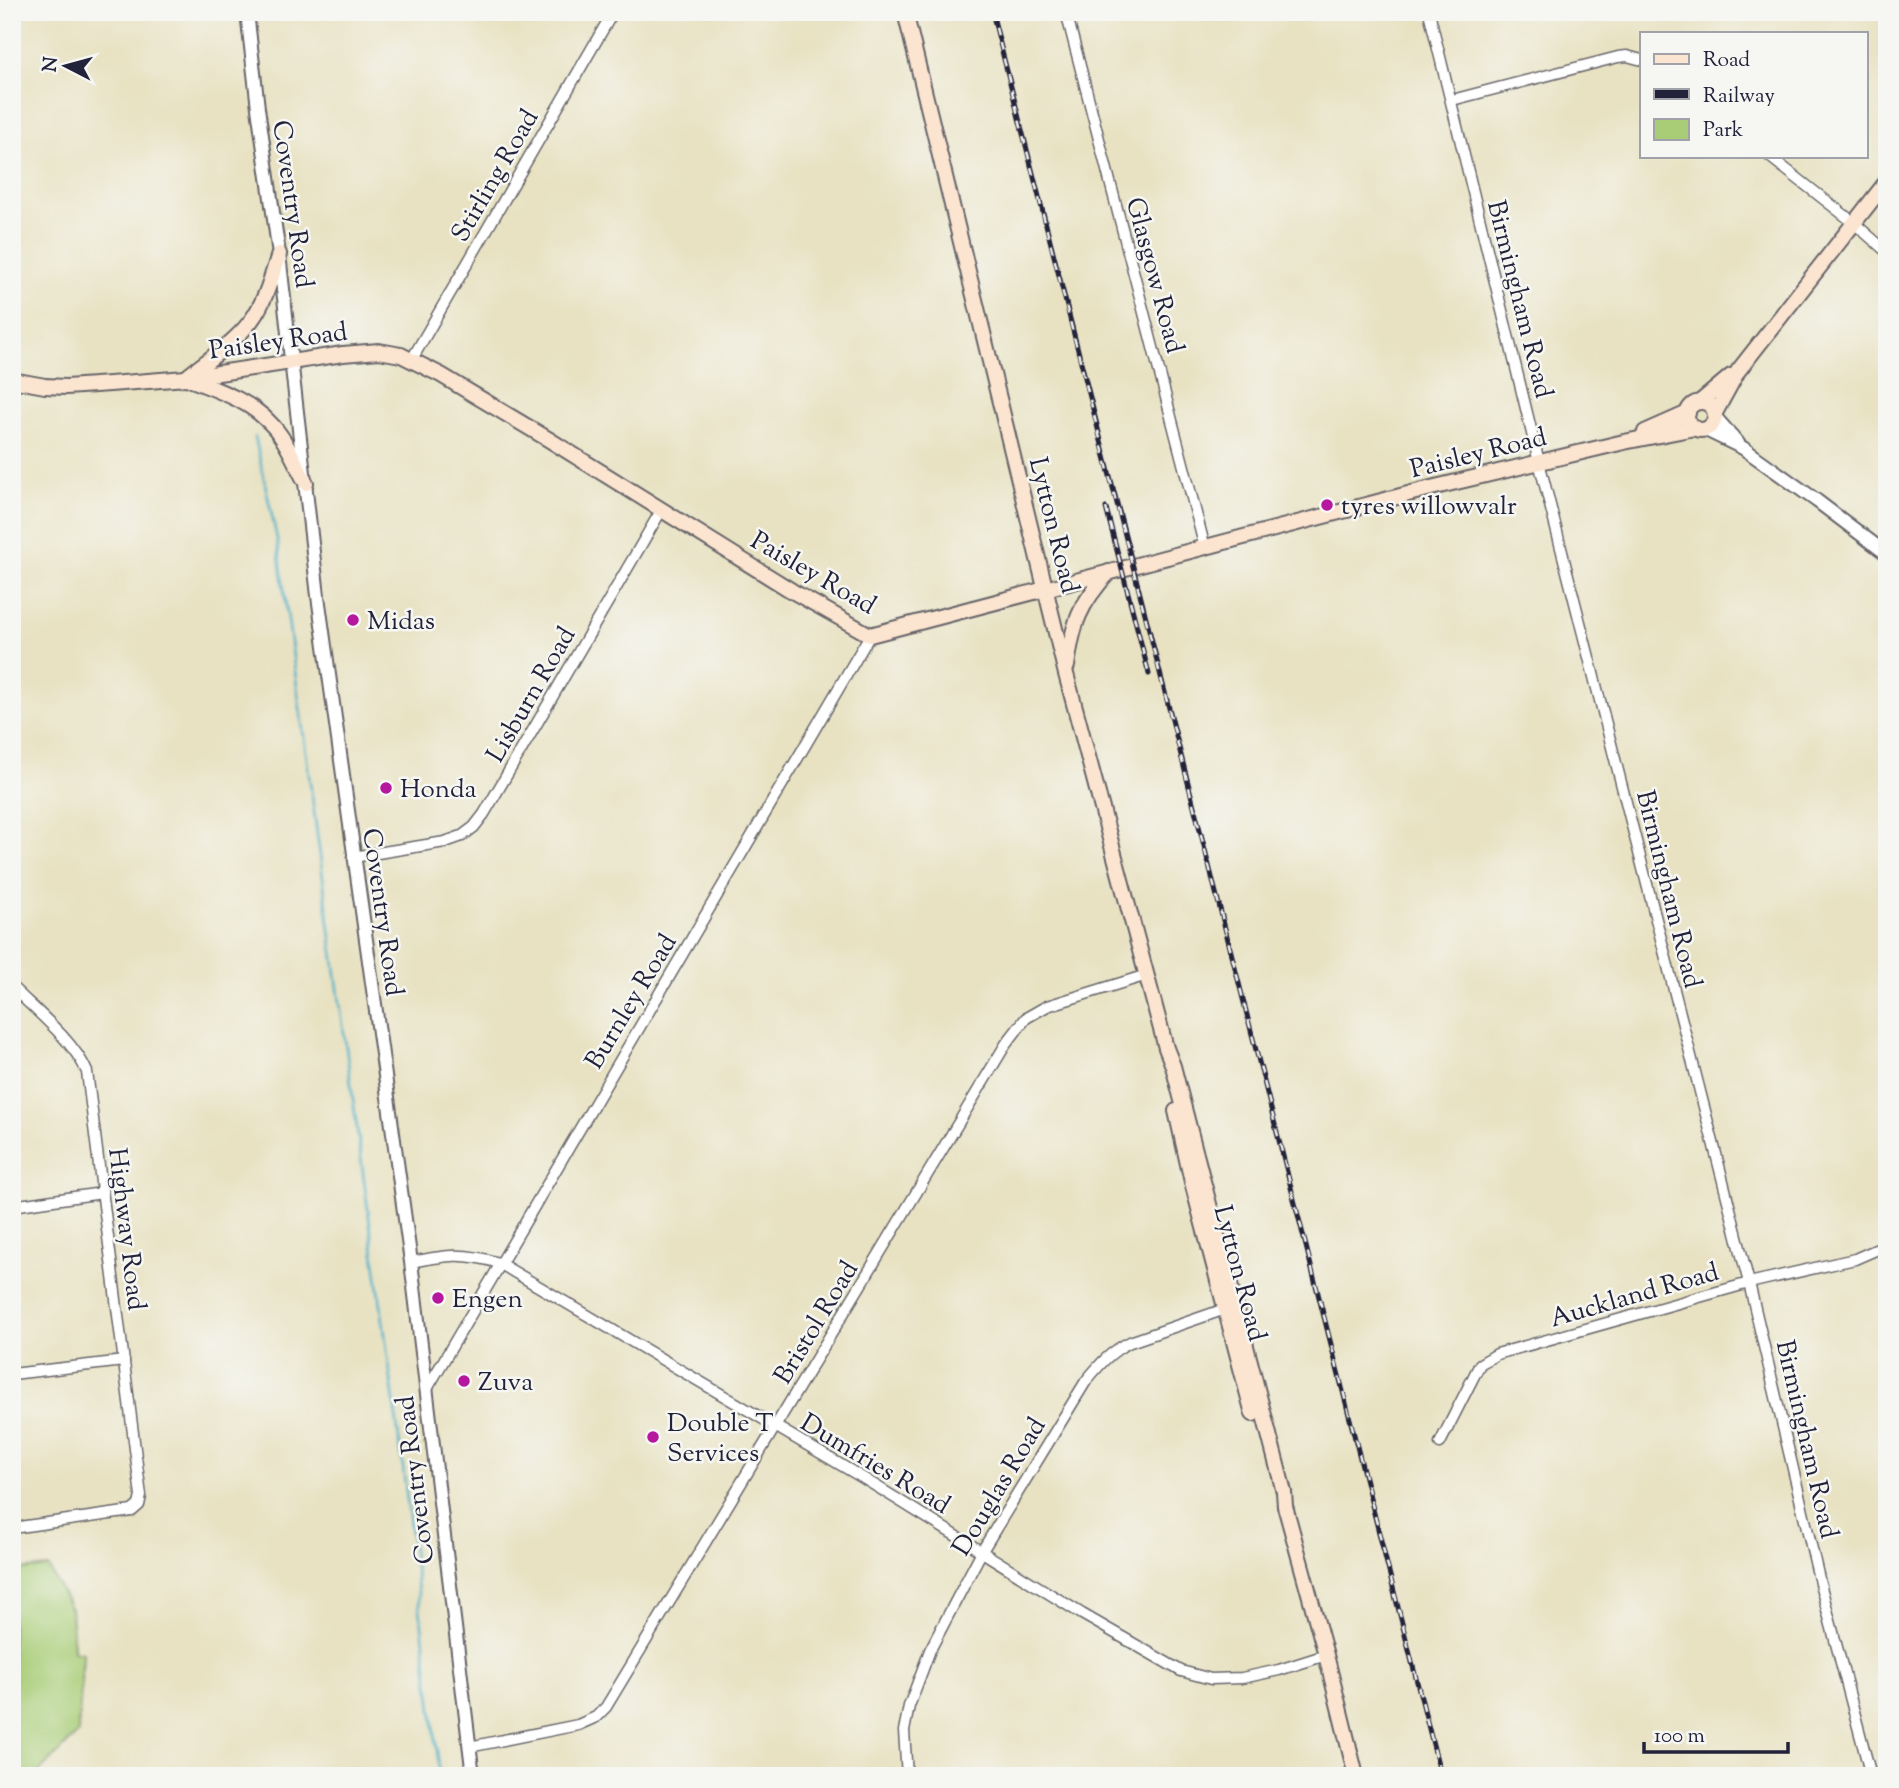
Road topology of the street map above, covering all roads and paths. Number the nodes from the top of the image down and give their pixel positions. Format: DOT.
graph roads {
  1 [pos="247,12"];
  2 [pos="613,12"];
  3 [pos="905,12"];
  4 [pos="1066,12"];
  5 [pos="1429,12"];
  6 [pos="1640,59"];
  7 [pos="1452,100"];
  8 [pos="1772,158"];
  9 [pos="1887,181"];
  10 [pos="1853,222"];
  11 [pos="1887,252"];
  12 [pos="279,254"];
  13 [pos="412,359"];
  14 [pos="291,361"];
  15 [pos="1738,371"];
  16 [pos="186,378"];
  17 [pos="12,380"];
  18 [pos="1700,402"];
  19 [pos="1688,413"];
  20 [pos="1715,415"];
  21 [pos="1700,429"];
  22 [pos="1624,442"];
  23 [pos="1743,448"];
  24 [pos="1539,462"];
  25 [pos="306,483"];
  26 [pos="662,509"];
  27 [pos="1205,548"];
  28 [pos="1887,554"];
  29 [pos="1110,571"];
  30 [pos="1046,590"];
  31 [pos="870,635"];
  32 [pos="1066,674"];
  33 [pos="354,857"];
  34 [pos="1147,975"];
  35 [pos="12,987"];
  36 [pos="103,1193"];
  37 [pos="12,1206"];
  38 [pos="1887,1245"];
  39 [pos="411,1262"];
  40 [pos="499,1263"];
  41 [pos="1749,1283"];
  42 [pos="1230,1307"];
  43 [pos="124,1361"];
  44 [pos="12,1374"];
  45 [pos="427,1389"];
  46 [pos="775,1428"];
  47 [pos="1440,1443"];
  48 [pos="12,1528"];
  49 [pos="982,1552"];
  50 [pos="1326,1655"];
  51 [pos="469,1747"];
  52 [pos="473,1776"];
  53 [pos="907,1776"];
  54 [pos="1356,1776"];
  55 [pos="1871,1776"];
  1 -- 12 [label="street, Coventry Road"];
  2 -- 13 [label="street, Stirling Road"];
  3 -- 30 [label="main road, Lytton Road"];
  4 -- 27 [label="street, Glasgow Road"];
  5 -- 7 [label="street, Birmingham Road"];
  6 -- 7 [label="street"];
  7 -- 24 [label="street, Birmingham Road"];
  8 -- 10 [label="street"];
  9 -- 10 [label="main road"];
  10 -- 11 [label="street"];
  10 -- 15 [label="main road"];
  12 -- 14 [label="street, Coventry Road"];
  12 -- 16 [label="main road"];
  13 -- 14 [label="main road, Paisley Road"];
  13 -- 26 [label="main road, Paisley Road"];
  14 -- 16 [label="main road, Paisley Road"];
  14 -- 25 [label="street, Coventry Road"];
  15 -- 18 [label="main road"];
  15 -- 20 [label="main road"];
  16 -- 17 [label="main road, Paisley Road"];
  16 -- 25 [label="main road"];
  18 -- 19 [label="main road"];
  18 -- 20 [label="main road"];
  19 -- 21 [label="main road"];
  19 -- 22 [label="main road, Paisley Road"];
  20 -- 21 [label="main road"];
  20 -- 23 [label="street"];
  21 -- 22 [label="main road, Paisley Road"];
  21 -- 23 [label="street"];
  22 -- 24 [label="main road, Paisley Road"];
  23 -- 28 [label="street"];
  24 -- 27 [label="main road, Paisley Road"];
  24 -- 41 [label="street, Birmingham Road"];
  25 -- 33 [label="street, Coventry Road"];
  26 -- 31 [label="main road, Paisley Road"];
  26 -- 33 [label="street, Lisburn Road"];
  27 -- 29 [label="main road, Paisley Road"];
  29 -- 30 [label="main road, Paisley Road"];
  29 -- 32 [label="main road"];
  30 -- 31 [label="main road, Paisley Road"];
  30 -- 32 [label="main road, Lytton Road"];
  31 -- 40 [label="street, Burnley Road"];
  32 -- 34 [label="main road, Lytton Road"];
  33 -- 39 [label="street, Coventry Road"];
  34 -- 42 [label="main road, Lytton Road"];
  34 -- 46 [label="street, Bristol Road"];
  35 -- 36 [label="street, Highway Road"];
  36 -- 37 [label="street"];
  36 -- 43 [label="street, Highway Road"];
  38 -- 41 [label="street, Auckland Road"];
  39 -- 40 [label="street, Dumfries Road"];
  39 -- 45 [label="street, Coventry Road"];
  40 -- 45 [label="street, Burnley Road"];
  40 -- 46 [label="street, Dumfries Road"];
  41 -- 47 [label="street, Auckland Road"];
  41 -- 55 [label="street, Birmingham Road"];
  42 -- 49 [label="street, Douglas Road"];
  42 -- 50 [label="main road, Lytton Road"];
  43 -- 44 [label="street"];
  43 -- 48 [label="street, Highway Road"];
  45 -- 51 [label="street, Coventry Road"];
  46 -- 49 [label="street, Dumfries Road"];
  46 -- 51 [label="street, Bristol Road"];
  49 -- 50 [label="street, Dumfries Road"];
  49 -- 53 [label="street, Douglas Road"];
  50 -- 54 [label="main road, Lytton Road"];
  51 -- 52 [label="street, Coventry Road"];
}
